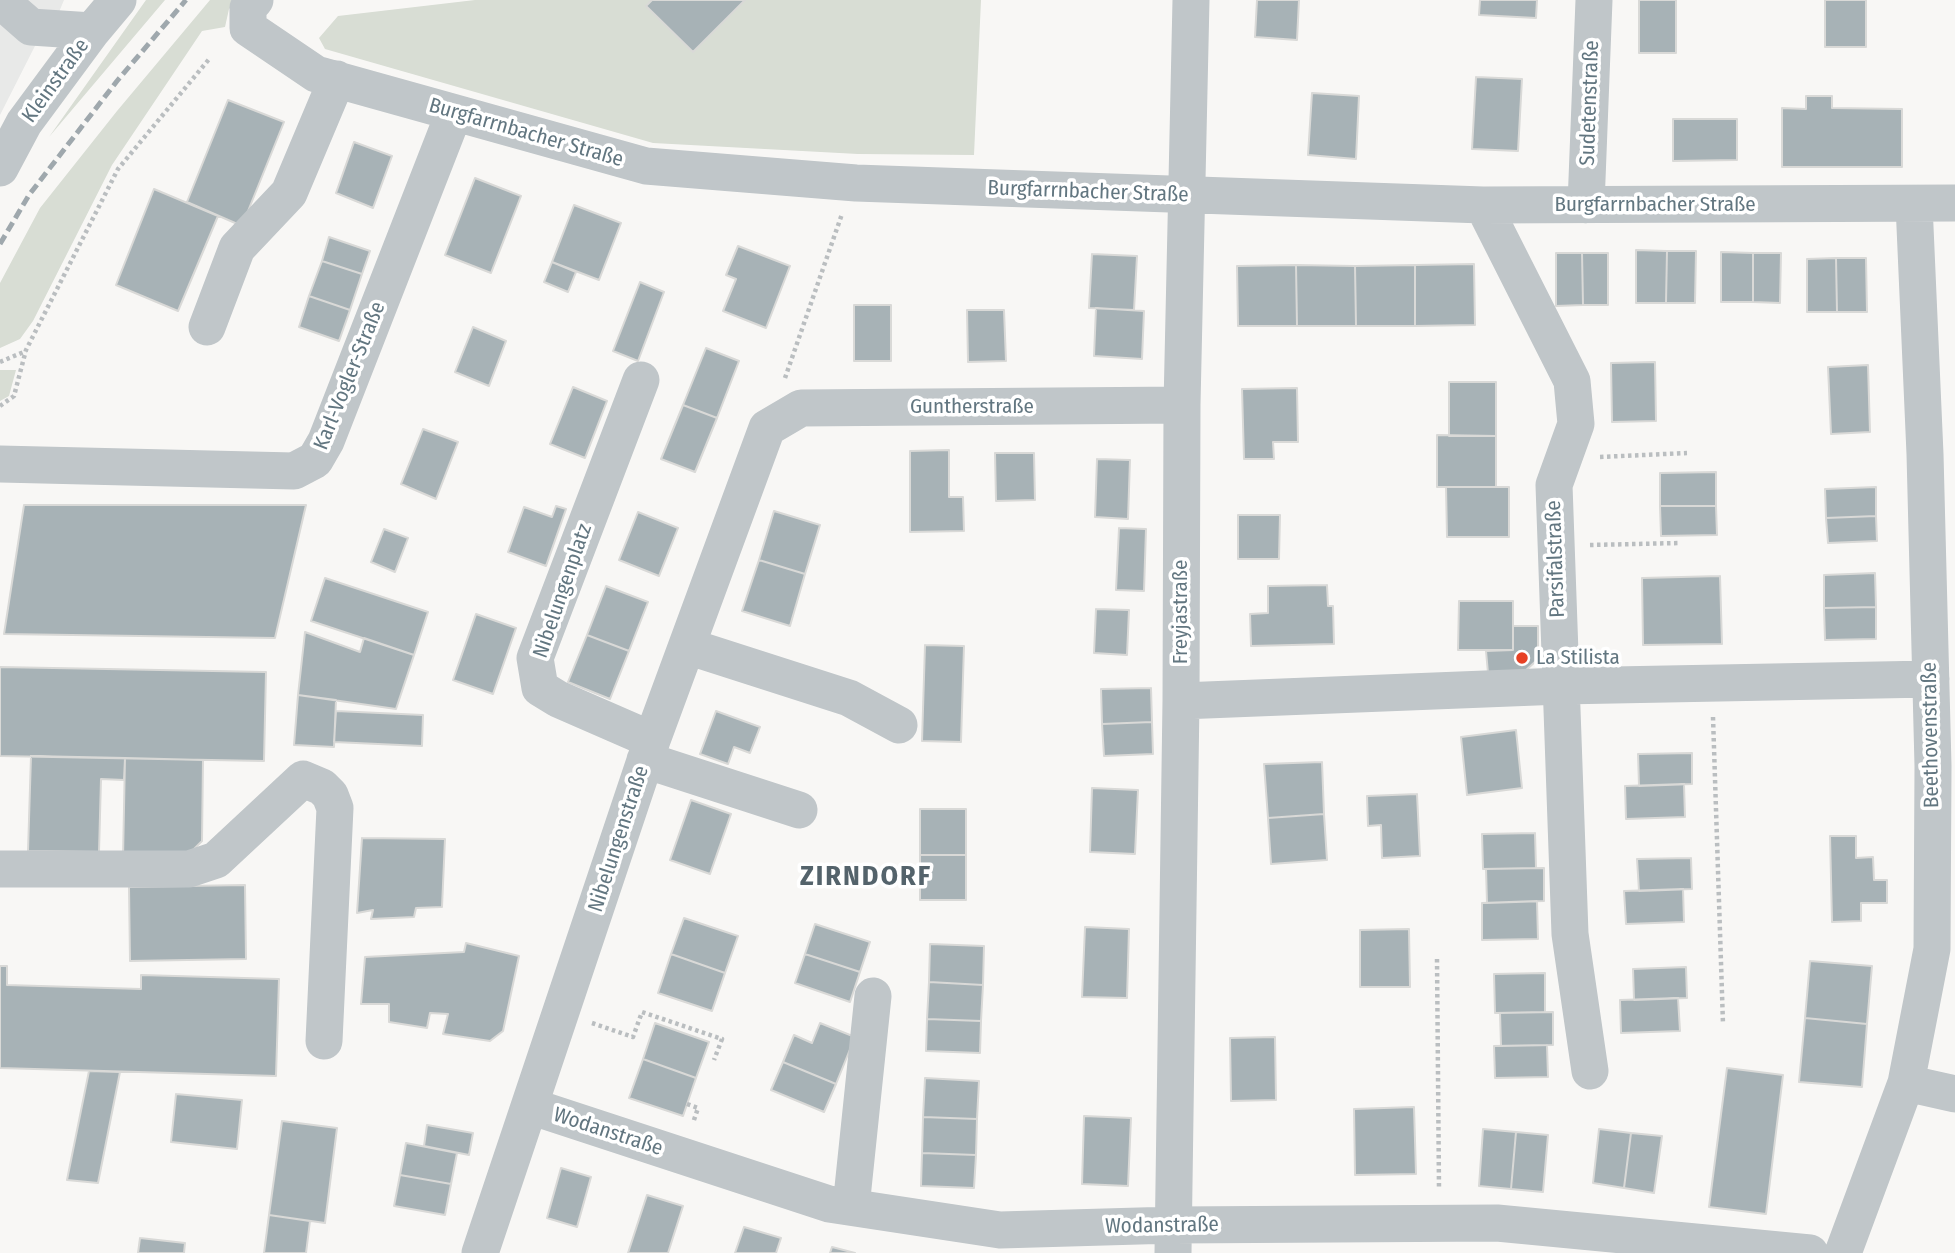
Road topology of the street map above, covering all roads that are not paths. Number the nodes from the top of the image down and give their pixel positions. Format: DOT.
graph roads {
  1 [pos="0,0"];
  2 [pos="66,0"];
  3 [pos="118,0"];
  4 [pos="1191,0"];
  5 [pos="1594,0"];
  6 [pos="252,14"];
  7 [pos="92,31"];
  8 [pos="337,79"];
  9 [pos="454,113"];
  10 [pos="0,168"];
  11 [pos="1185,195"];
  12 [pos="1955,203"];
  13 [pos="1914,204"];
  14 [pos="1483,205"];
  15 [pos="1586,205"];
  16 [pos="207,327"];
  17 [pos="641,380"];
  18 [pos="1182,405"];
  19 [pos="767,428"];
  20 [pos="0,464"];
  21 [pos="687,646"];
  22 [pos="1931,679"];
  23 [pos="1561,686"];
  24 [pos="1181,701"];
  25 [pos="899,725"];
  26 [pos="648,750"];
  27 [pos="1944,766"];
  28 [pos="799,810"];
  29 [pos="0,869"];
  30 [pos="1944,949"];
  31 [pos="873,996"];
  32 [pos="324,1041"];
  33 [pos="1590,1071"];
  34 [pos="1906,1083"];
  35 [pos="1955,1094"];
  36 [pos="530,1106"];
  37 [pos="851,1208"];
  38 [pos="1174,1239"];
  39 [pos="480,1253"];
  40 [pos="1810,1253"];
  41 [pos="1843,1253"];
  1 -- 7 [label="street"];
  2 -- 7 [label="street"];
  3 -- 7 [label="street, Kleinstraße"];
  4 -- 11 [label="street, Freyjastraße"];
  5 -- 15 [label="street, Sudetenstraße"];
  6 -- 8 [label="street, Burgfarrnbacher Straße"];
  7 -- 10 [label="street, Kleinstraße"];
  8 -- 9 [label="street, Burgfarrnbacher Straße"];
  8 -- 16 [label="street"];
  9 -- 11 [label="street, Burgfarrnbacher Straße"];
  9 -- 20 [label="street, Karl-Vogler-Straße"];
  11 -- 14 [label="street, Burgfarrnbacher Straße"];
  11 -- 18 [label="street, Freyjastraße"];
  12 -- 13 [label="street, Burgfarrnbacher Straße"];
  13 -- 15 [label="street, Burgfarrnbacher Straße"];
  13 -- 22 [label="street, Beethovenstraße"];
  14 -- 15 [label="street, Burgfarrnbacher Straße"];
  14 -- 23 [label="street, Parsifalstraße"];
  17 -- 26 [label="street, Nibelungenplatz"];
  18 -- 19 [label="street, Guntherstraße"];
  18 -- 24 [label="street, Freyjastraße"];
  19 -- 21 [label="street, Nibelungenstraße"];
  21 -- 25 [label="street"];
  21 -- 26 [label="street, Nibelungenstraße"];
  22 -- 23 [label="street"];
  22 -- 27 [label="street, Beethovenstraße"];
  23 -- 24 [label="street"];
  23 -- 33 [label="street, Parsifalstraße"];
  24 -- 38 [label="street, Freyjastraße"];
  26 -- 28 [label="street"];
  26 -- 36 [label="street, Nibelungenstraße"];
  27 -- 30 [label="street, Beethovenstraße"];
  29 -- 32 [label="street"];
  30 -- 34 [label="street, Beethovenstraße"];
  31 -- 37 [label="street"];
  34 -- 35 [label="street"];
  34 -- 41 [label="street, Beethovenstraße"];
  36 -- 37 [label="street, Wodanstraße"];
  36 -- 39 [label="street, Nibelungenstraße"];
  37 -- 38 [label="street, Wodanstraße"];
  38 -- 40 [label="street, Wodanstraße"];
}
